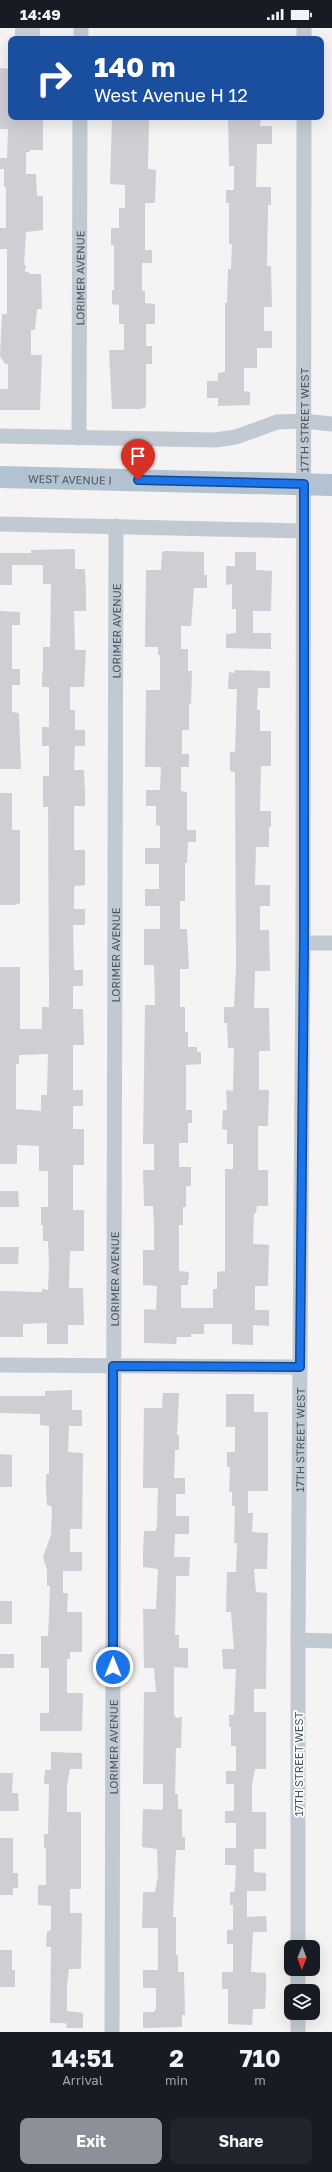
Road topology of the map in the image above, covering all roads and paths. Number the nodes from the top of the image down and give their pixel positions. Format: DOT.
graph roads {
  1 [pos="80,120"];
  2 [pos="304,120"];
  3 [pos="304,421"];
  4 [pos="332,424"];
  5 [pos="0,436"];
  6 [pos="79,438"];
  7 [pos="0,477"];
  8 [pos="304,484"];
  9 [pos="332,485"];
  10 [pos="0,524"];
  11 [pos="116,526"];
  12 [pos="303,531"];
  13 [pos="304,943"];
  14 [pos="332,943"];
  15 [pos="0,1365"];
  16 [pos="113,1366"];
  17 [pos="300,1367"];
  18 [pos="298,1640"];
  19 [pos="332,1641"];
  20 [pos="298,1940"];
  21 [pos="298,2020"];
  22 [pos="112,2032"];
  23 [pos="298,2032"];
  1 -- 6 [label="street, LORIMER AVENUE"];
  2 -- 3 [label="street, 17TH STREET WEST"];
  3 -- 4 [label="street"];
  3 -- 6 [label="street"];
  3 -- 8 [label="street, 17TH STREET WEST"];
  5 -- 6 [label="street"];
  7 -- 8 [label="main road, WEST AVENUE I"];
  8 -- 9 [label="main road, WEST AVENUE I"];
  8 -- 12 [label="street, 17TH STREET WEST"];
  10 -- 11 [label="street"];
  11 -- 12 [label="street"];
  11 -- 16 [label="street, LORIMER AVENUE"];
  12 -- 13 [label="street, 17TH STREET WEST"];
  13 -- 14 [label="street"];
  13 -- 17 [label="street, 17TH STREET WEST"];
  15 -- 16 [label="street"];
  16 -- 17 [label="street"];
  16 -- 22 [label="street, LORIMER AVENUE"];
  17 -- 18 [label="street, 17TH STREET WEST"];
  18 -- 19 [label="street"];
  18 -- 20 [label="street, 17TH STREET WEST"];
  21 -- 23 [label="street"];
}
